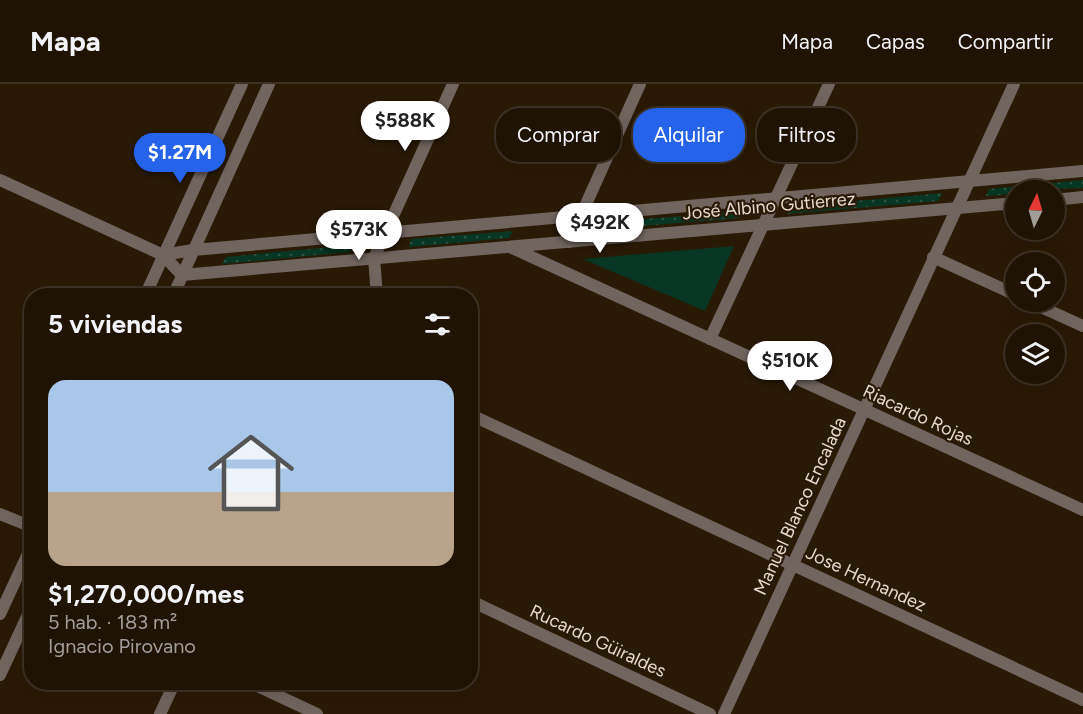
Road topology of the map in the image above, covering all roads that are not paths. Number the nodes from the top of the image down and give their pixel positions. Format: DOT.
graph roads {
  1 [pos="242,84"];
  2 [pos="269,84"];
  3 [pos="453,84"];
  4 [pos="640,84"];
  5 [pos="828,84"];
  6 [pos="1014,84"];
  7 [pos="1083,171"];
  8 [pos="0,180"];
  9 [pos="970,181"];
  10 [pos="1083,197"];
  11 [pos="775,199"];
  12 [pos="1065,199"];
  13 [pos="1005,204"];
  14 [pos="957,208"];
  15 [pos="579,216"];
  16 [pos="763,225"];
  17 [pos="384,233"];
  18 [pos="569,242"];
  19 [pos="510,247"];
  20 [pos="194,250"];
  21 [pos="163,255"];
  22 [pos="933,257"];
  23 [pos="374,258"];
  24 [pos="182,275"];
  25 [pos="149,288"];
  26 [pos="176,288"];
  27 [pos="376,288"];
  28 [pos="1005,290"];
  29 [pos="1052,312"];
  30 [pos="1083,326"];
  31 [pos="710,339"];
  32 [pos="864,410"];
  33 [pos="478,418"];
  34 [pos="1083,510"];
  35 [pos="0,514"];
  36 [pos="24,524"];
  37 [pos="24,562"];
  38 [pos="792,565"];
  39 [pos="478,604"];
  40 [pos="0,614"];
  41 [pos="24,623"];
  42 [pos="0,675"];
  43 [pos="171,690"];
  44 [pos="266,690"];
  45 [pos="1083,700"];
  46 [pos="160,714"];
  47 [pos="317,714"];
  48 [pos="710,714"];
  49 [pos="724,714"];
  1 -- 21 [label="street"];
  2 -- 20 [label="street"];
  3 -- 17 [label="street"];
  4 -- 15 [label="street"];
  5 -- 11 [label="street"];
  6 -- 9 [label="street, Manuel Blanco Encalada"];
  7 -- 9 [label="street, José Albino Gutierrez"];
  8 -- 21 [label="street"];
  9 -- 11 [label="street, José Albino Gutierrez"];
  9 -- 14 [label="street, Manuel Blanco Encalada"];
  10 -- 12 [label="street"];
  11 -- 15 [label="street, José Albino Gutierrez"];
  11 -- 16 [label="street"];
  13 -- 14 [label="street, José Albino Gutierrez"];
  14 -- 16 [label="street, José Albino Gutierrez"];
  14 -- 22 [label="street, Manuel Blanco Encalada"];
  15 -- 17 [label="street, José Albino Gutierrez"];
  15 -- 18 [label="street"];
  16 -- 18 [label="street, José Albino Gutierrez"];
  16 -- 31 [label="street"];
  17 -- 20 [label="street, José Albino Gutierrez"];
  17 -- 23 [label="street"];
  18 -- 19 [label="street, José Albino Gutierrez"];
  19 -- 23 [label="street, José Albino Gutierrez"];
  19 -- 31 [label="street, Riacardo Rojas"];
  20 -- 21 [label="street, José Albino Gutierrez"];
  20 -- 24 [label="street"];
  21 -- 24 [label="street"];
  21 -- 25 [label="street"];
  22 -- 28 [label="street"];
  22 -- 32 [label="street, Manuel Blanco Encalada"];
  23 -- 24 [label="street, José Albino Gutierrez"];
  23 -- 27 [label="street"];
  24 -- 26 [label="street"];
  29 -- 30 [label="street"];
  31 -- 32 [label="street, Riacardo Rojas"];
  32 -- 34 [label="street, Riacardo Rojas"];
  32 -- 38 [label="street, Manuel Blanco Encalada"];
  33 -- 38 [label="street, Jose Hernandez"];
  35 -- 36 [label="street"];
  37 -- 40 [label="street"];
  38 -- 45 [label="street, Jose Hernandez"];
  38 -- 49 [label="street, Manuel Blanco Encalada"];
  39 -- 48 [label="street, Rucardo Güiraldes"];
  41 -- 42 [label="street"];
  43 -- 46 [label="street"];
  44 -- 47 [label="street"];
}
